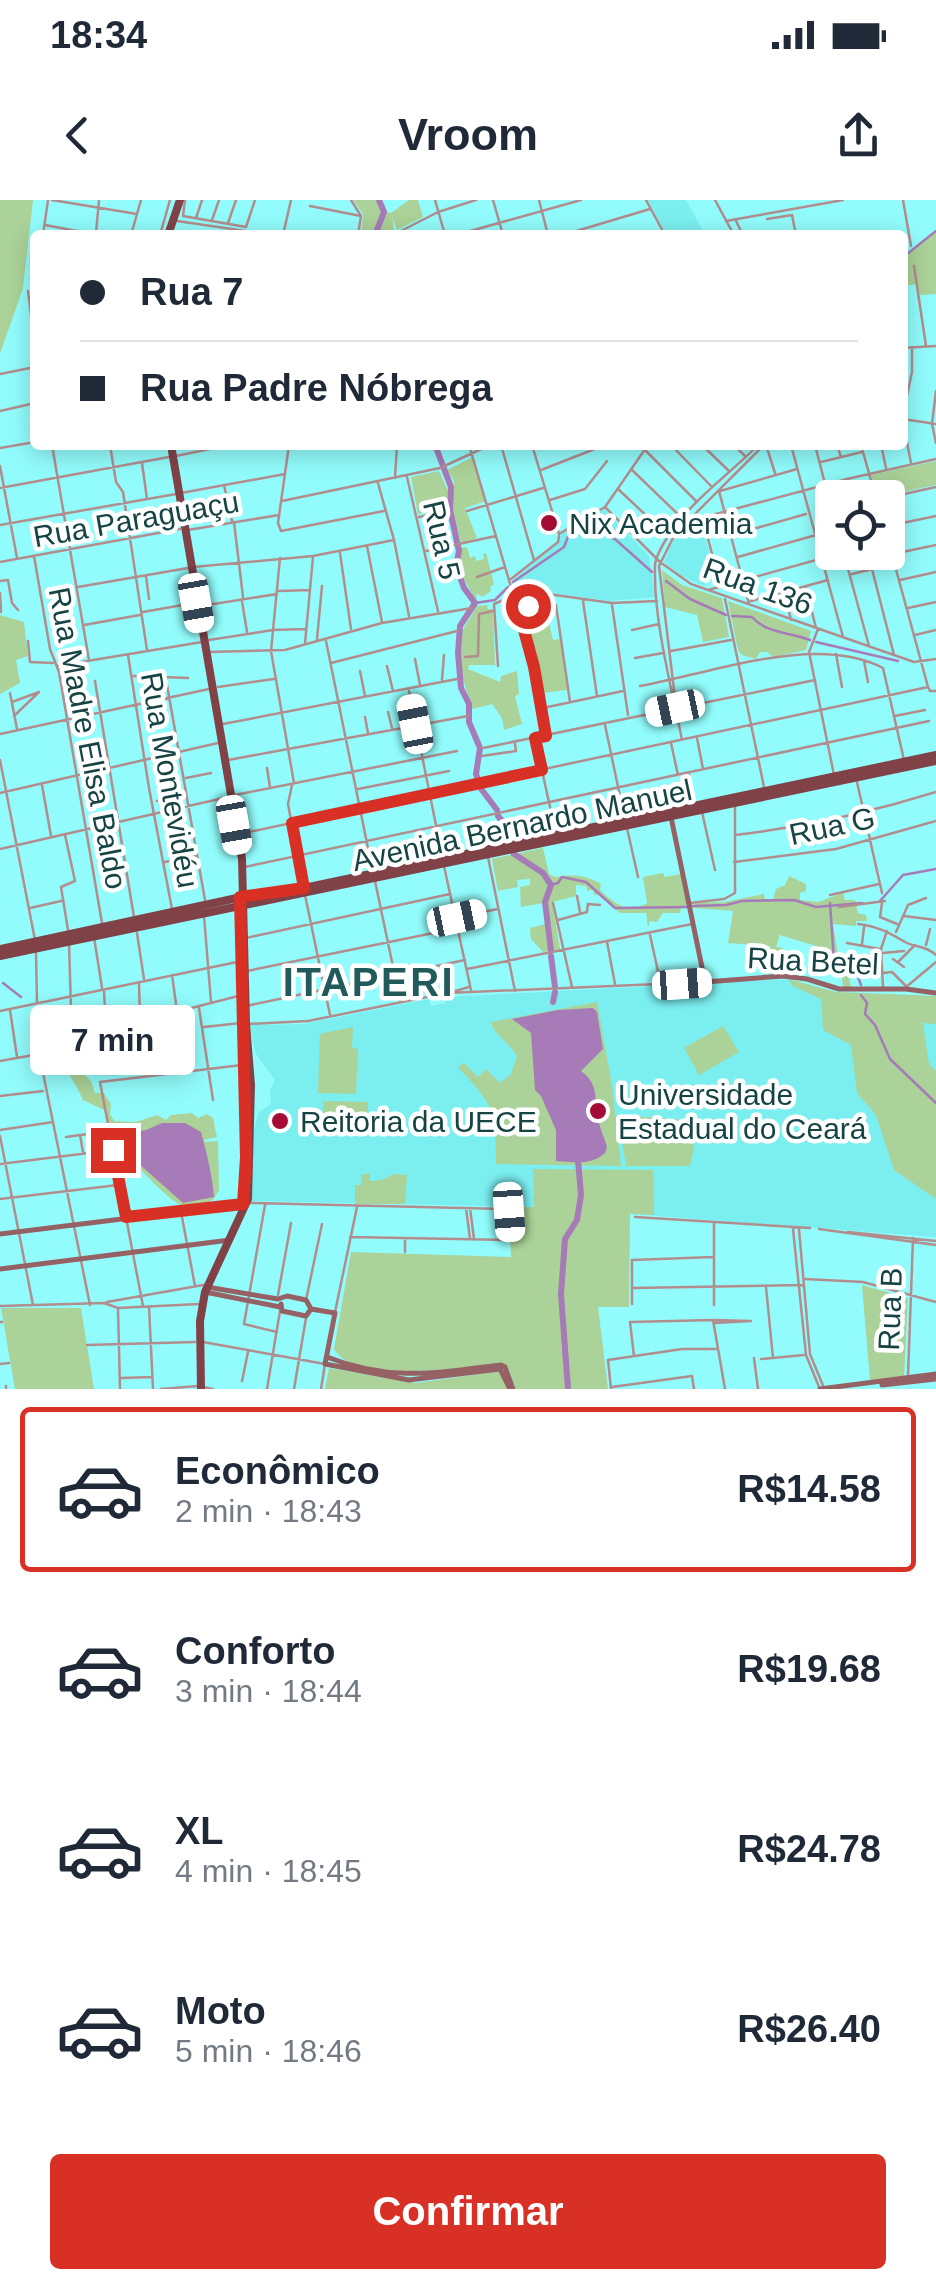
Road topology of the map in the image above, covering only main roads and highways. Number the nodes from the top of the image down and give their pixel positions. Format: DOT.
graph roads {
  1 [pos="178,202"];
  2 [pos="166,230"];
  3 [pos="171,450"];
  4 [pos="204,641"];
  5 [pos="212,688"];
  6 [pos="936,758"];
  7 [pos="876,771"];
  8 [pos="231,796"];
  9 [pos="698,808"];
  10 [pos="626,824"];
  11 [pos="601,829"];
  12 [pos="467,857"];
  13 [pos="241,900"];
  14 [pos="205,908"];
  15 [pos="135,923"];
  16 [pos="69,937"];
  17 [pos="0,950"];
  18 [pos="244,1006"];
  19 [pos="247,1063"];
  20 [pos="244,1099"];
  21 [pos="252,1116"];
  22 [pos="245,1204"];
  23 [pos="203,1288"];
  24 [pos="198,1342"];
  25 [pos="200,1388"];
  1 -- 2 [label="main road"];
  3 -- 4 [label="main road"];
  4 -- 5 [label="main road"];
  4 -- 5 [label="main road"];
  5 -- 8 [label="main road"];
  5 -- 8 [label="main road"];
  6 -- 7 [label="main road, Avenida Bernardo Manuel"];
  6 -- 7 [label="main road, Avenida Bernardo Manuel"];
  7 -- 9 [label="main road, Avenida Bernardo Manuel"];
  7 -- 9 [label="main road, Avenida Bernardo Manuel"];
  8 -- 13 [label="main road"];
  8 -- 13 [label="main road"];
  9 -- 10 [label="main road, Avenida Bernardo Manuel"];
  9 -- 10 [label="main road, Avenida Bernardo Manuel"];
  10 -- 11 [label="main road, Avenida Bernardo Manuel"];
  11 -- 12 [label="main road, Avenida Bernardo Manuel"];
  11 -- 12 [label="main road, Avenida Bernardo Manuel"];
  12 -- 13 [label="main road, Avenida Bernardo Manuel"];
  13 -- 14 [label="main road, Avenida Bernardo Manuel"];
  13 -- 18 [label="main road"];
  13 -- 18 [label="main road"];
  14 -- 15 [label="main road, Avenida Bernardo Manuel"];
  14 -- 15 [label="main road, Avenida Bernardo Manuel"];
  15 -- 16 [label="main road, Avenida Bernardo Manuel"];
  15 -- 16 [label="main road, Avenida Bernardo Manuel"];
  16 -- 17 [label="main road, Avenida Bernardo Manuel"];
  18 -- 19 [label="main road"];
  19 -- 20 [label="main road"];
  19 -- 21 [label="main road"];
  20 -- 21 [label="main road"];
  20 -- 22 [label="main road"];
  21 -- 22 [label="main road"];
  22 -- 23 [label="main road"];
  23 -- 24 [label="main road"];
  23 -- 24 [label="main road"];
  24 -- 25 [label="main road"];
}
